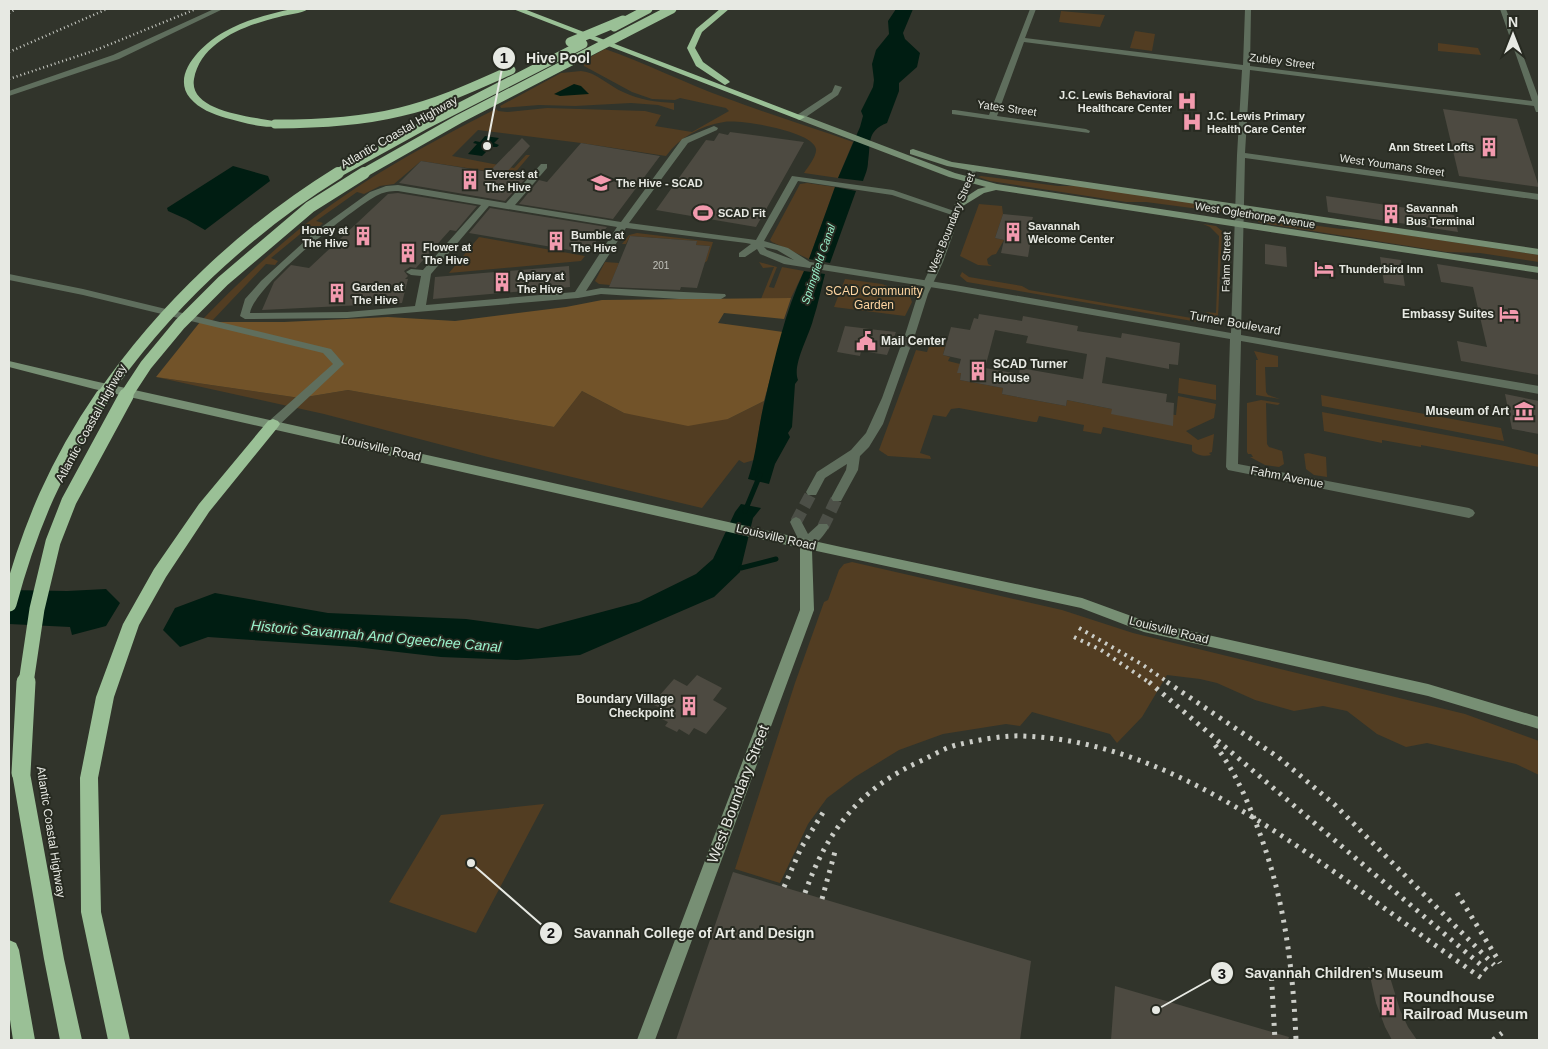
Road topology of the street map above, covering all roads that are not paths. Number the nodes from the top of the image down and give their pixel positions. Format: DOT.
graph roads {
  1 [pos="220,9"];
  2 [pos="304,9"];
  3 [pos="517,9"];
  4 [pos="647,9"];
  5 [pos="672,9"];
  6 [pos="725,9"];
  7 [pos="1033,9"];
  8 [pos="1248,9"];
  9 [pos="1503,9"];
  10 [pos="1022,40"];
  11 [pos="1246,68"];
  12 [pos="1526,74"];
  13 [pos="1539,76"];
  14 [pos="838,87"];
  15 [pos="9,94"];
  16 [pos="1538,106"];
  17 [pos="955,112"];
  18 [pos="803,115"];
  19 [pos="992,117"];
  20 [pos="714,128"];
  21 [pos="1086,131"];
  22 [pos="889,148"];
  23 [pos="1241,155"];
  24 [pos="544,166"];
  25 [pos="973,168"];
  26 [pos="968,180"];
  27 [pos="996,187"];
  28 [pos="1539,197"];
  29 [pos="487,204"];
  30 [pos="508,207"];
  31 [pos="1240,207"];
  32 [pos="957,210"];
  33 [pos="1240,224"];
  34 [pos="623,225"];
  35 [pos="447,234"];
  36 [pos="458,236"];
  37 [pos="758,244"];
  38 [pos="1539,252"];
  39 [pos="742,255"];
  40 [pos="1539,270"];
  41 [pos="412,272"];
  42 [pos="426,273"];
  43 [pos="9,277"];
  44 [pos="927,284"];
  45 [pos="578,296"];
  46 [pos="721,296"];
  47 [pos="420,308"];
  48 [pos="910,335"];
  49 [pos="1236,337"];
  50 [pos="905,348"];
  51 [pos="9,364"];
  52 [pos="1539,390"];
  53 [pos="273,424"];
  54 [pos="854,456"];
  55 [pos="812,492"];
  56 [pos="838,498"];
  57 [pos="1469,514"];
  58 [pos="796,522"];
  59 [pos="823,527"];
  60 [pos="806,544"];
  61 [pos="9,604"];
  62 [pos="1539,723"];
  63 [pos="9,950"];
  64 [pos="24,1040"];
  65 [pos="71,1040"];
  66 [pos="119,1040"];
  67 [pos="646,1040"];
  1 -- 15 [label="street"];
  2 -- 4 [label="highway, bridge"];
  3 -- 18 [label="highway"];
  4 -- 61 [label="highway, Atlantic Coastal Highway, bridge"];
  5 -- 65 [label="highway, Atlantic Coastal Highway, bridge"];
  6 -- 18 [label="highway"];
  7 -- 10 [label="street"];
  8 -- 11 [label="street, Fahm Street"];
  9 -- 12 [label="street"];
  10 -- 11 [label="street, Zubley Street"];
  10 -- 19 [label="street"];
  11 -- 16 [label="street, Zubley Street"];
  11 -- 23 [label="street, Fahm Street"];
  12 -- 13 [label="street"];
  12 -- 16 [label="street"];
  14 -- 18 [label="street"];
  17 -- 19 [label="street, Yates Street"];
  18 -- 22 [label="main road"];
  19 -- 21 [label="street, Yates Street"];
  20 -- 34 [label="street"];
  22 -- 25 [label="main road, West Oglethorpe Avenue"];
  22 -- 26 [label="main road, West Oglethorpe Avenue"];
  23 -- 28 [label="street, West Youmans Street"];
  23 -- 31 [label="street, Fahm Street"];
  24 -- 30 [label="street"];
  25 -- 26 [label="street, West Boundary Street"];
  25 -- 31 [label="main road, West Oglethorpe Avenue"];
  26 -- 27 [label="main road, West Oglethorpe Avenue"];
  26 -- 32 [label="street, West Boundary Street"];
  27 -- 32 [label="main road"];
  27 -- 33 [label="main road, West Oglethorpe Avenue"];
  29 -- 30 [label="street"];
  29 -- 36 [label="street"];
  29 -- 47 [label="street"];
  30 -- 34 [label="street"];
  31 -- 33 [label="street, Fahm Street"];
  31 -- 38 [label="main road, West Oglethorpe Avenue"];
  32 -- 37 [label="street"];
  32 -- 44 [label="street, West Boundary Street"];
  33 -- 40 [label="main road, West Oglethorpe Avenue"];
  33 -- 49 [label="street, Fahm Street"];
  34 -- 37 [label="street"];
  34 -- 45 [label="street"];
  35 -- 36 [label="street"];
  36 -- 42 [label="street"];
  37 -- 39 [label="street"];
  37 -- 44 [label="street, Turner Boulevard"];
  41 -- 42 [label="street"];
  42 -- 47 [label="street"];
  43 -- 53 [label="street"];
  44 -- 48 [label="street, West Boundary Street"];
  44 -- 49 [label="street, Turner Boulevard"];
  45 -- 46 [label="street"];
  45 -- 47 [label="street"];
  49 -- 52 [label="street, Turner Boulevard"];
  49 -- 57 [label="street, Fahm Avenue"];
  50 -- 54 [label="street"];
  51 -- 53 [label="main road, Louisville Road"];
  53 -- 60 [label="main road, Louisville Road"];
  53 -- 66 [label="highway"];
  54 -- 55 [label="street"];
  54 -- 56 [label="street"];
  58 -- 60 [label="street, West Boundary Street"];
  59 -- 60 [label="street"];
  60 -- 62 [label="main road, Louisville Road"];
  60 -- 67 [label="main road, West Boundary Street"];
  63 -- 64 [label="highway"];
}
